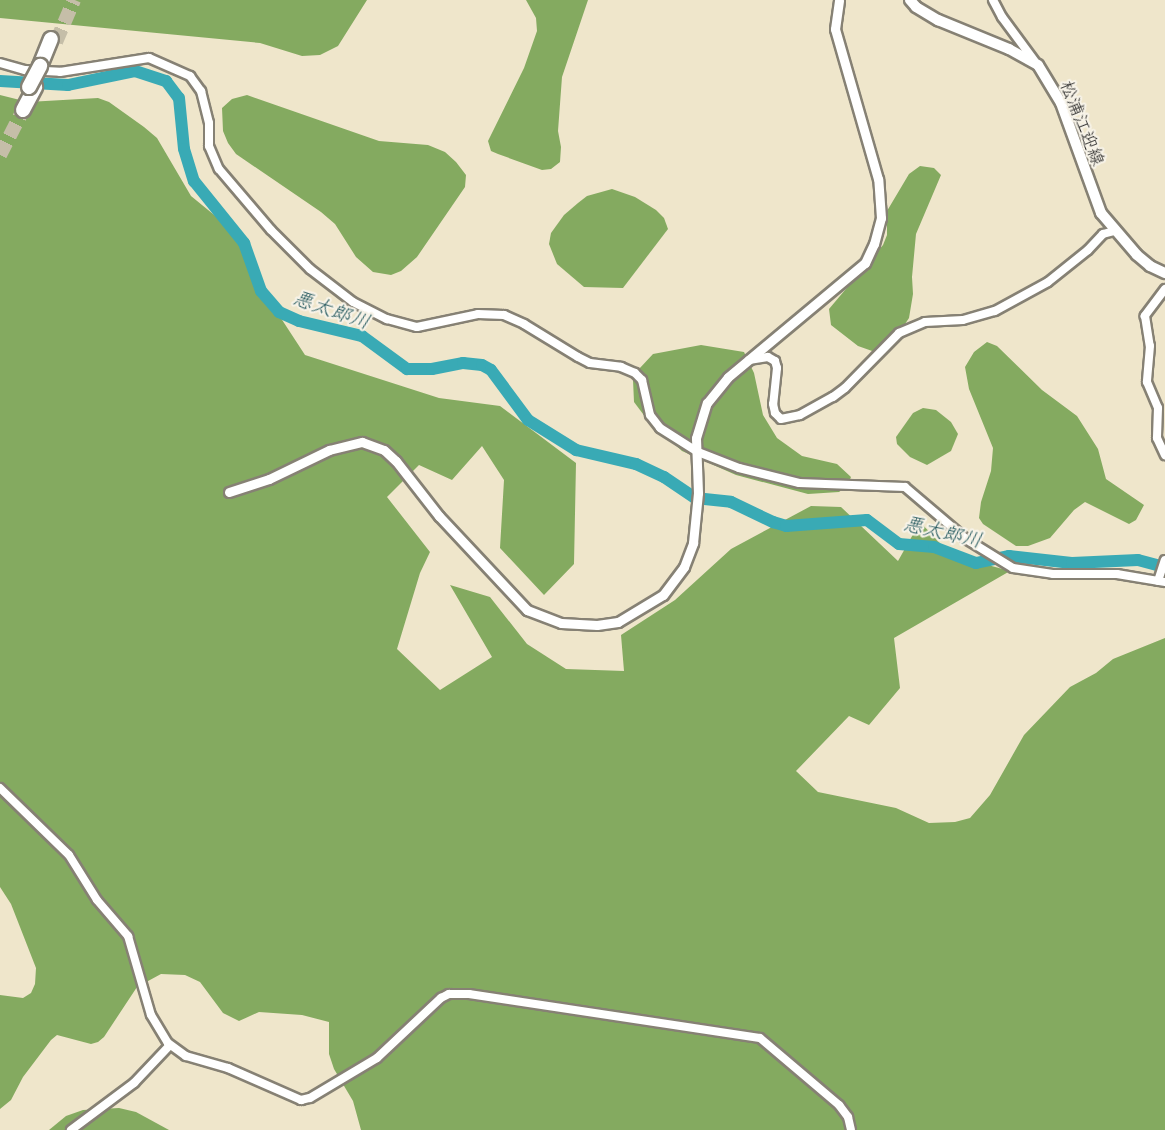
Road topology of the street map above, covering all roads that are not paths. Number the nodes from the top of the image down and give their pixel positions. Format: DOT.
graph roads {
  1 [pos="839,0"];
  2 [pos="910,0"];
  3 [pos="993,0"];
  4 [pos="54,40"];
  5 [pos="0,63"];
  6 [pos="1038,65"];
  7 [pos="21,109"];
  8 [pos="1113,231"];
  9 [pos="1165,273"];
  10 [pos="1165,289"];
  11 [pos="749,360"];
  12 [pos="698,452"];
  13 [pos="1165,455"];
  14 [pos="229,492"];
  15 [pos="1165,560"];
  16 [pos="1162,581"];
  17 [pos="0,788"];
  18 [pos="170,1046"];
  19 [pos="71,1130"];
  20 [pos="851,1130"];
  1 -- 11 [label="street"];
  2 -- 6 [label="main road, 松浦江迎線"];
  3 -- 6 [label="street"];
  4 -- 7 [label="highway, bridge"];
  5 -- 12 [label="street"];
  6 -- 8 [label="main road, 松浦江迎線"];
  8 -- 9 [label="main road, 松浦江迎線"];
  8 -- 11 [label="street"];
  10 -- 13 [label="street"];
  11 -- 12 [label="street"];
  12 -- 14 [label="street"];
  12 -- 16 [label="street"];
  15 -- 16 [label="street"];
  17 -- 18 [label="street"];
  18 -- 19 [label="street"];
  18 -- 20 [label="street"];
}
